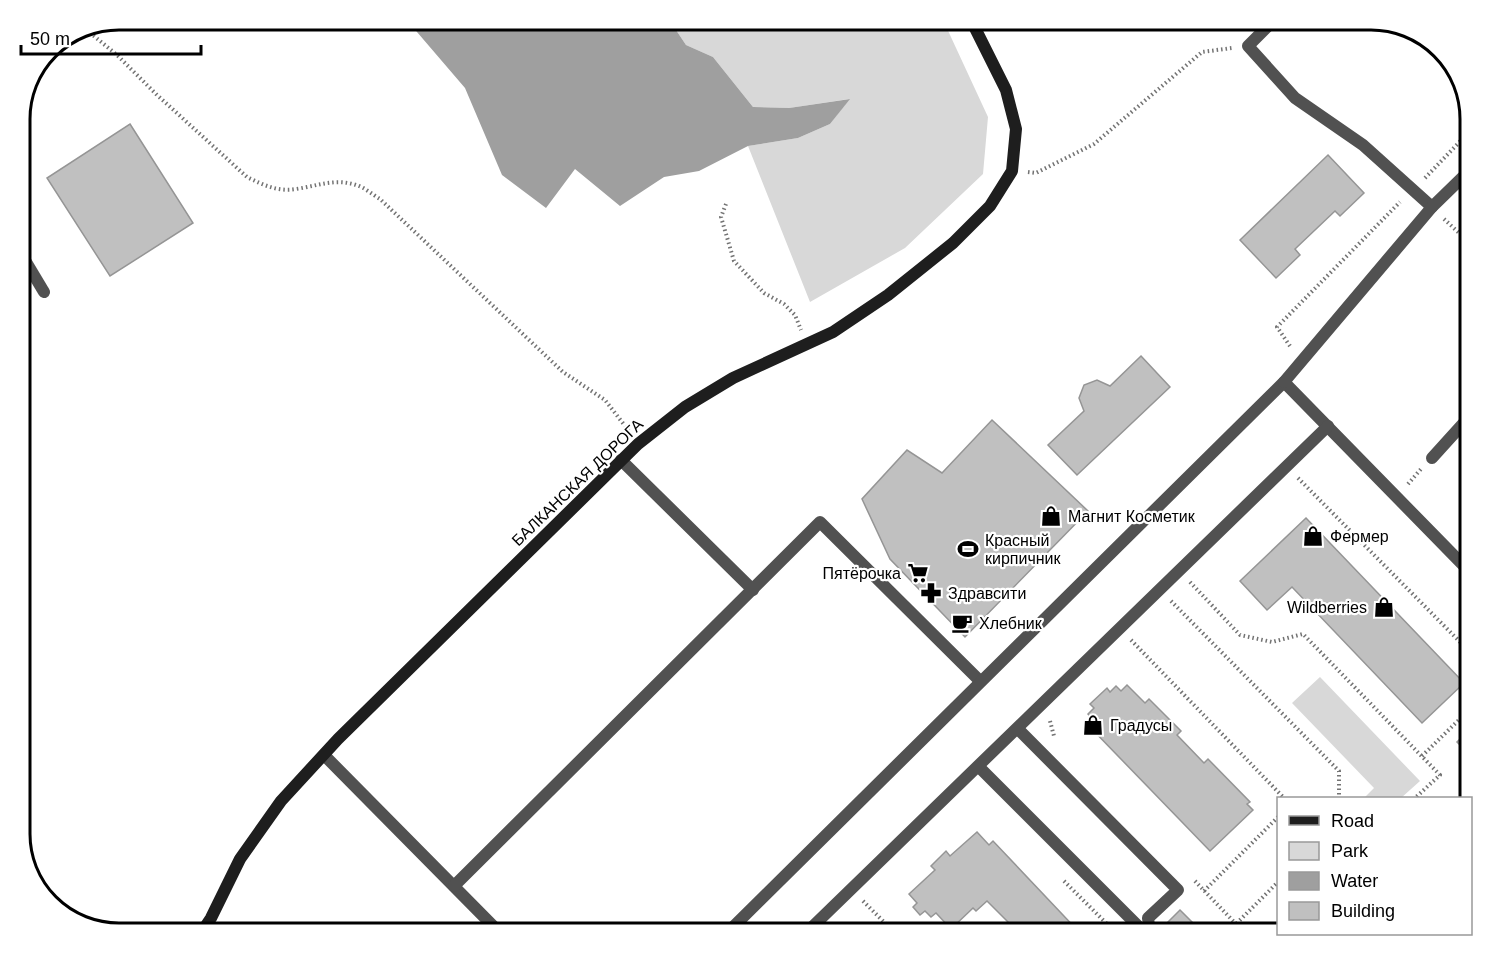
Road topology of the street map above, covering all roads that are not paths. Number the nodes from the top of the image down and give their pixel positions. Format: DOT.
graph roads {
  1 [pos="976,30"];
  2 [pos="1264,30"];
  3 [pos="1460,180"];
  4 [pos="1432,207"];
  5 [pos="30,269"];
  6 [pos="44,292"];
  7 [pos="1284,382"];
  8 [pos="1328,426"];
  9 [pos="1460,427"];
  10 [pos="1432,458"];
  11 [pos="621,460"];
  12 [pos="1460,562"];
  13 [pos="753,590"];
  14 [pos="980,681"];
  15 [pos="1018,729"];
  16 [pos="324,755"];
  17 [pos="979,767"];
  18 [pos="454,886"];
  19 [pos="208,923"];
  20 [pos="490,923"];
  21 [pos="737,923"];
  22 [pos="817,923"];
  23 [pos="1135,923"];
  24 [pos="1149,923"];
  1 -- 11 [label="street, БАЛКАНСКАЯ ДОРОГА"];
  2 -- 4 [label="street"];
  3 -- 4 [label="street"];
  4 -- 7 [label="street"];
  5 -- 6 [label="street"];
  7 -- 8 [label="street"];
  7 -- 14 [label="street"];
  8 -- 12 [label="street"];
  8 -- 15 [label="street"];
  9 -- 10 [label="street"];
  11 -- 13 [label="street"];
  11 -- 16 [label="street, БАЛКАНСКАЯ ДОРОГА"];
  13 -- 14 [label="street"];
  13 -- 18 [label="street"];
  14 -- 21 [label="street"];
  15 -- 17 [label="street"];
  15 -- 24 [label="street"];
  16 -- 18 [label="street"];
  16 -- 19 [label="street, БАЛКАНСКАЯ ДОРОГА"];
  17 -- 22 [label="street"];
  17 -- 23 [label="street"];
  18 -- 20 [label="street"];
}
